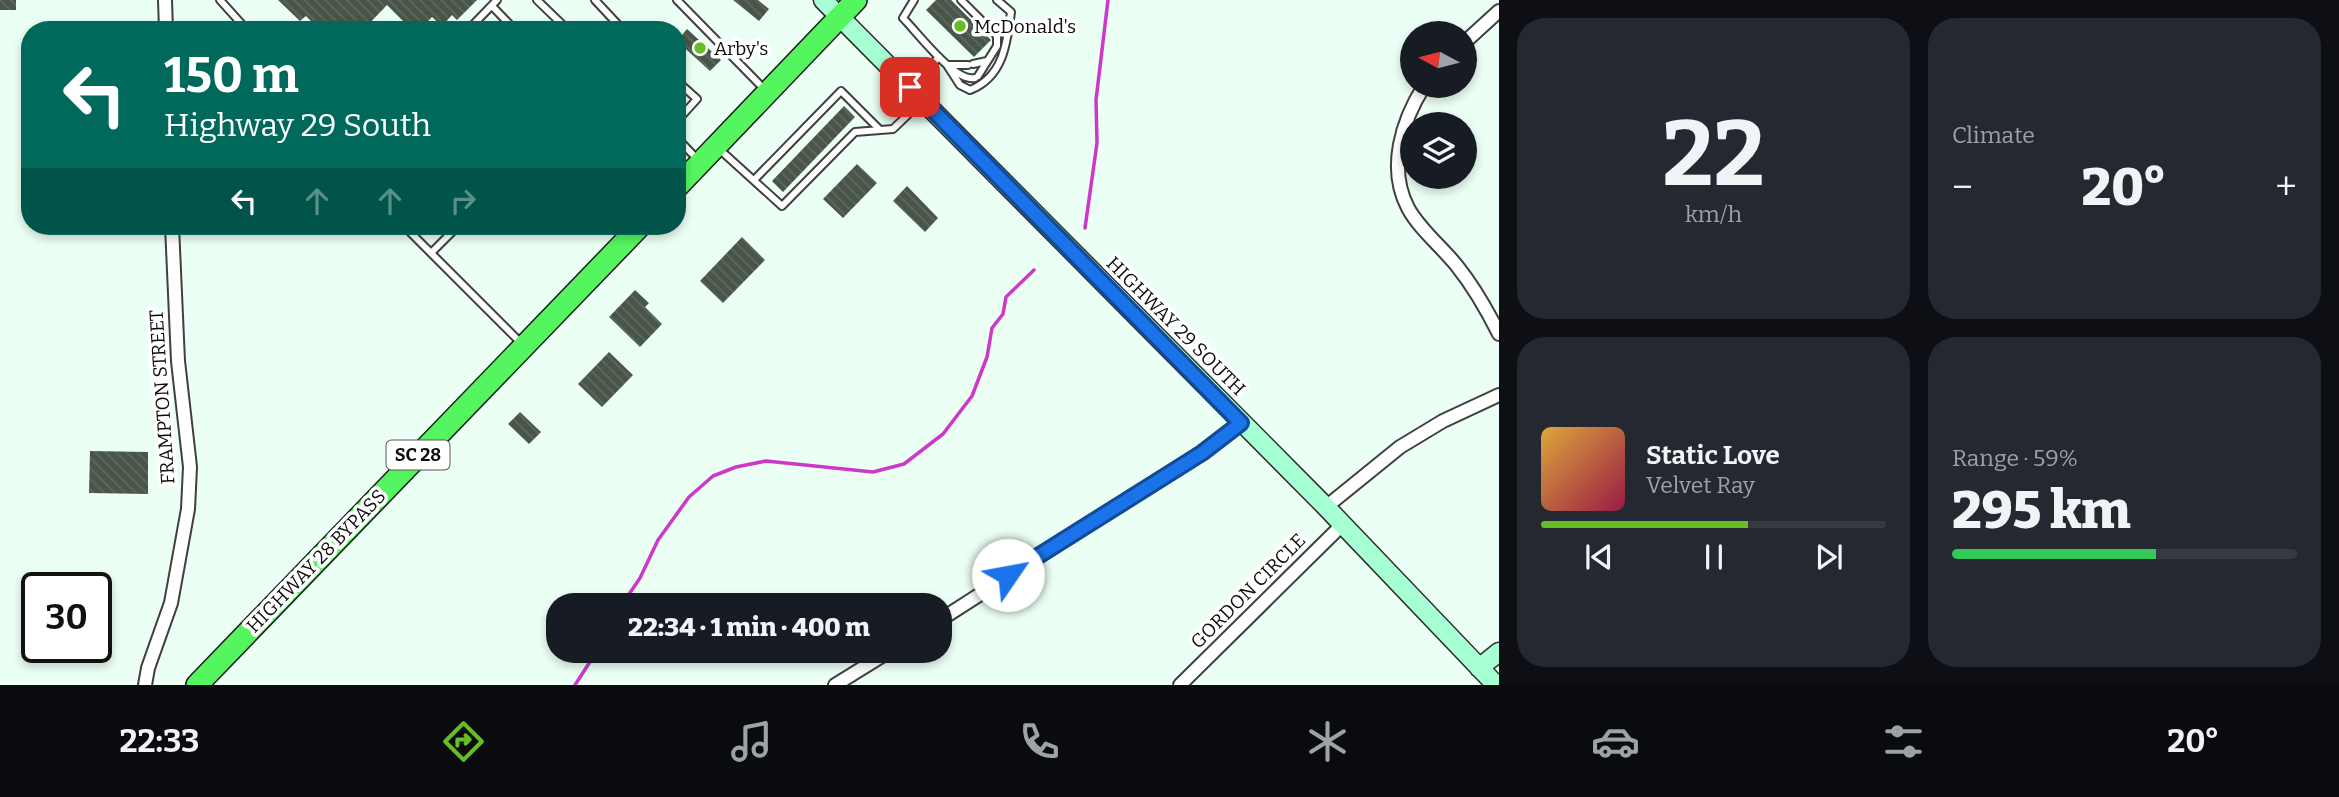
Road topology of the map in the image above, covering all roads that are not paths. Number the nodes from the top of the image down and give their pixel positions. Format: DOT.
graph roads {
  1 [pos="165,0"];
  2 [pos="220,0"];
  3 [pos="497,0"];
  4 [pos="537,0"];
  5 [pos="677,0"];
  6 [pos="823,0"];
  7 [pos="856,0"];
  8 [pos="914,0"];
  9 [pos="961,0"];
  10 [pos="997,0"];
  11 [pos="594,1"];
  12 [pos="492,6"];
  13 [pos="1499,12"];
  14 [pos="841,18"];
  15 [pos="166,21"];
  16 [pos="239,21"];
  17 [pos="477,21"];
  18 [pos="506,21"];
  19 [pos="559,21"];
  20 [pos="615,21"];
  21 [pos="1477,31"];
  22 [pos="939,57"];
  23 [pos="987,61"];
  24 [pos="947,65"];
  25 [pos="910,87"];
  26 [pos="686,89"];
  27 [pos="768,93"];
  28 [pos="1416,98"];
  29 [pos="923,100"];
  30 [pos="686,111"];
  31 [pos="880,130"];
  32 [pos="686,147"];
  33 [pos="717,147"];
  34 [pos="701,163"];
  35 [pos="686,178"];
  36 [pos="754,180"];
  37 [pos="172,235"];
  38 [pos="413,235"];
  39 [pos="446,235"];
  40 [pos="631,235"];
  41 [pos="431,253"];
  42 [pos="1499,334"];
  43 [pos="523,346"];
  44 [pos="1499,395"];
  45 [pos="1241,423"];
  46 [pos="1326,507"];
  47 [pos="1342,525"];
  48 [pos="952,612"];
  49 [pos="1499,652"];
  50 [pos="871,663"];
  51 [pos="1479,668"];
  52 [pos="145,685"];
  53 [pos="197,685"];
  54 [pos="835,685"];
  55 [pos="1180,685"];
  56 [pos="1496,685"];
  1 -- 15 [label="street"];
  2 -- 16 [label="lane"];
  3 -- 12 [label="lane"];
  4 -- 19 [label="lane"];
  5 -- 27 [label="lane"];
  6 -- 14 [label="main road, HIGHWAY 29 SOUTH"];
  7 -- 14 [label="highway"];
  8 -- 22 [label="lane"];
  9 -- 23 [label="lane"];
  10 -- 24 [label="lane"];
  11 -- 20 [label="lane"];
  12 -- 17 [label="lane"];
  12 -- 18 [label="lane"];
  13 -- 21 [label="street"];
  14 -- 25 [label="main road, HIGHWAY 29 SOUTH"];
  14 -- 27 [label="highway"];
  22 -- 24 [label="lane"];
  22 -- 25 [label="lane"];
  23 -- 24 [label="lane"];
  23 -- 24 [label="lane"];
  25 -- 29 [label="main road, HIGHWAY 29 SOUTH"];
  26 -- 30 [label="lane"];
  27 -- 33 [label="highway"];
  28 -- 42 [label="street"];
  29 -- 31 [label="lane"];
  29 -- 45 [label="main road, HIGHWAY 29 SOUTH"];
  31 -- 36 [label="lane"];
  31 -- 36 [label="lane"];
  32 -- 34 [label="lane"];
  33 -- 34 [label="highway"];
  33 -- 36 [label="lane"];
  34 -- 35 [label="highway"];
  37 -- 52 [label="street, FRAMPTON STREET"];
  38 -- 41 [label="lane"];
  39 -- 41 [label="lane"];
  40 -- 43 [label="highway, HIGHWAY 28 BYPASS / SC 28"];
  41 -- 43 [label="lane"];
  43 -- 53 [label="highway, HIGHWAY 28 BYPASS / SC 28"];
  44 -- 46 [label="street"];
  45 -- 46 [label="main road, HIGHWAY 29 SOUTH"];
  45 -- 48 [label="street"];
  46 -- 47 [label="main road, HIGHWAY 29 SOUTH"];
  47 -- 51 [label="main road, HIGHWAY 29 SOUTH"];
  47 -- 55 [label="street, GORDON CIRCLE"];
  49 -- 51 [label="main road"];
  50 -- 54 [label="street"];
  51 -- 56 [label="main road, HIGHWAY 29 SOUTH"];
}
